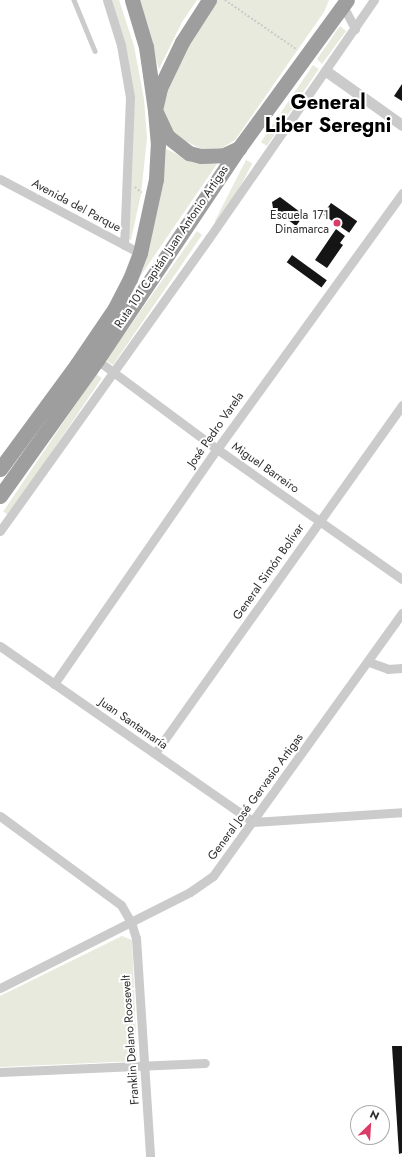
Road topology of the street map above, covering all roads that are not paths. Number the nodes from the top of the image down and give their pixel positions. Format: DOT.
graph roads {
  1 [pos="74,0"];
  2 [pos="108,0"];
  3 [pos="132,0"];
  4 [pos="209,0"];
  5 [pos="374,0"];
  6 [pos="344,2"];
  7 [pos="355,30"];
  8 [pos="95,51"];
  9 [pos="326,72"];
  10 [pos="155,110"];
  11 [pos="402,125"];
  12 [pos="239,148"];
  13 [pos="0,179"];
  14 [pos="402,193"];
  15 [pos="124,245"];
  16 [pos="140,253"];
  17 [pos="97,360"];
  18 [pos="114,373"];
  19 [pos="402,405"];
  20 [pos="217,449"];
  21 [pos="0,469"];
  22 [pos="0,496"];
  23 [pos="320,521"];
  24 [pos="0,531"];
  25 [pos="402,579"];
  26 [pos="402,613"];
  27 [pos="0,646"];
  28 [pos="369,662"];
  29 [pos="402,668"];
  30 [pos="54,684"];
  31 [pos="155,753"];
  32 [pos="402,812"];
  33 [pos="0,816"];
  34 [pos="253,822"];
  35 [pos="131,922"];
  36 [pos="0,988"];
  37 [pos="205,1063"];
  38 [pos="145,1065"];
  39 [pos="0,1072"];
  40 [pos="150,1157"];
  1 -- 8 [label="lane"];
  2 -- 15 [label="street"];
  3 -- 10 [label="highway"];
  4 -- 10 [label="highway, Ruta 101 Capitán Juan Antonio Artigas"];
  5 -- 7 [label="street"];
  6 -- 7 [label="street"];
  6 -- 12 [label="highway, Ruta 101 Capitán Juan Antonio Artigas"];
  7 -- 9 [label="street"];
  9 -- 11 [label="street"];
  9 -- 18 [label="street"];
  10 -- 12 [label="highway"];
  10 -- 16 [label="highway, Ruta 101 Capitán Juan Antonio Artigas"];
  12 -- 17 [label="highway, Ruta 101 Capitán Juan Antonio Artigas"];
  13 -- 15 [label="street, Avenida del Parque"];
  14 -- 20 [label="street, José Pedro Varela"];
  15 -- 16 [label="street, Avenida del Parque"];
  16 -- 21 [label="highway, Ruta 101 Capitán Juan Antonio Artigas"];
  17 -- 18 [label="street, Miguel Barreiro"];
  17 -- 22 [label="highway, Ruta 101 Capitán Juan Antonio Artigas"];
  18 -- 20 [label="street, Miguel Barreiro"];
  18 -- 24 [label="street"];
  19 -- 23 [label="street, General Simón Bolívar"];
  20 -- 23 [label="street, Miguel Barreiro"];
  20 -- 30 [label="street, José Pedro Varela"];
  23 -- 25 [label="street, Miguel Barreiro"];
  23 -- 31 [label="street, General Simón Bolívar"];
  26 -- 28 [label="street, General José Gervasio Artigas"];
  27 -- 30 [label="street, Juan Santamaría"];
  28 -- 29 [label="street"];
  28 -- 34 [label="street, General José Gervasio Artigas"];
  30 -- 31 [label="street, Juan Santamaría"];
  31 -- 34 [label="street, Juan Santamaría"];
  32 -- 34 [label="street"];
  33 -- 35 [label="street, Franklin Delano Roosevelt"];
  34 -- 35 [label="street, General José Gervasio Artigas"];
  35 -- 36 [label="street, General José Gervasio Artigas"];
  35 -- 38 [label="street, Franklin Delano Roosevelt"];
  37 -- 38 [label="street"];
  38 -- 39 [label="street"];
  38 -- 40 [label="street, Franklin Delano Roosevelt"];
}
